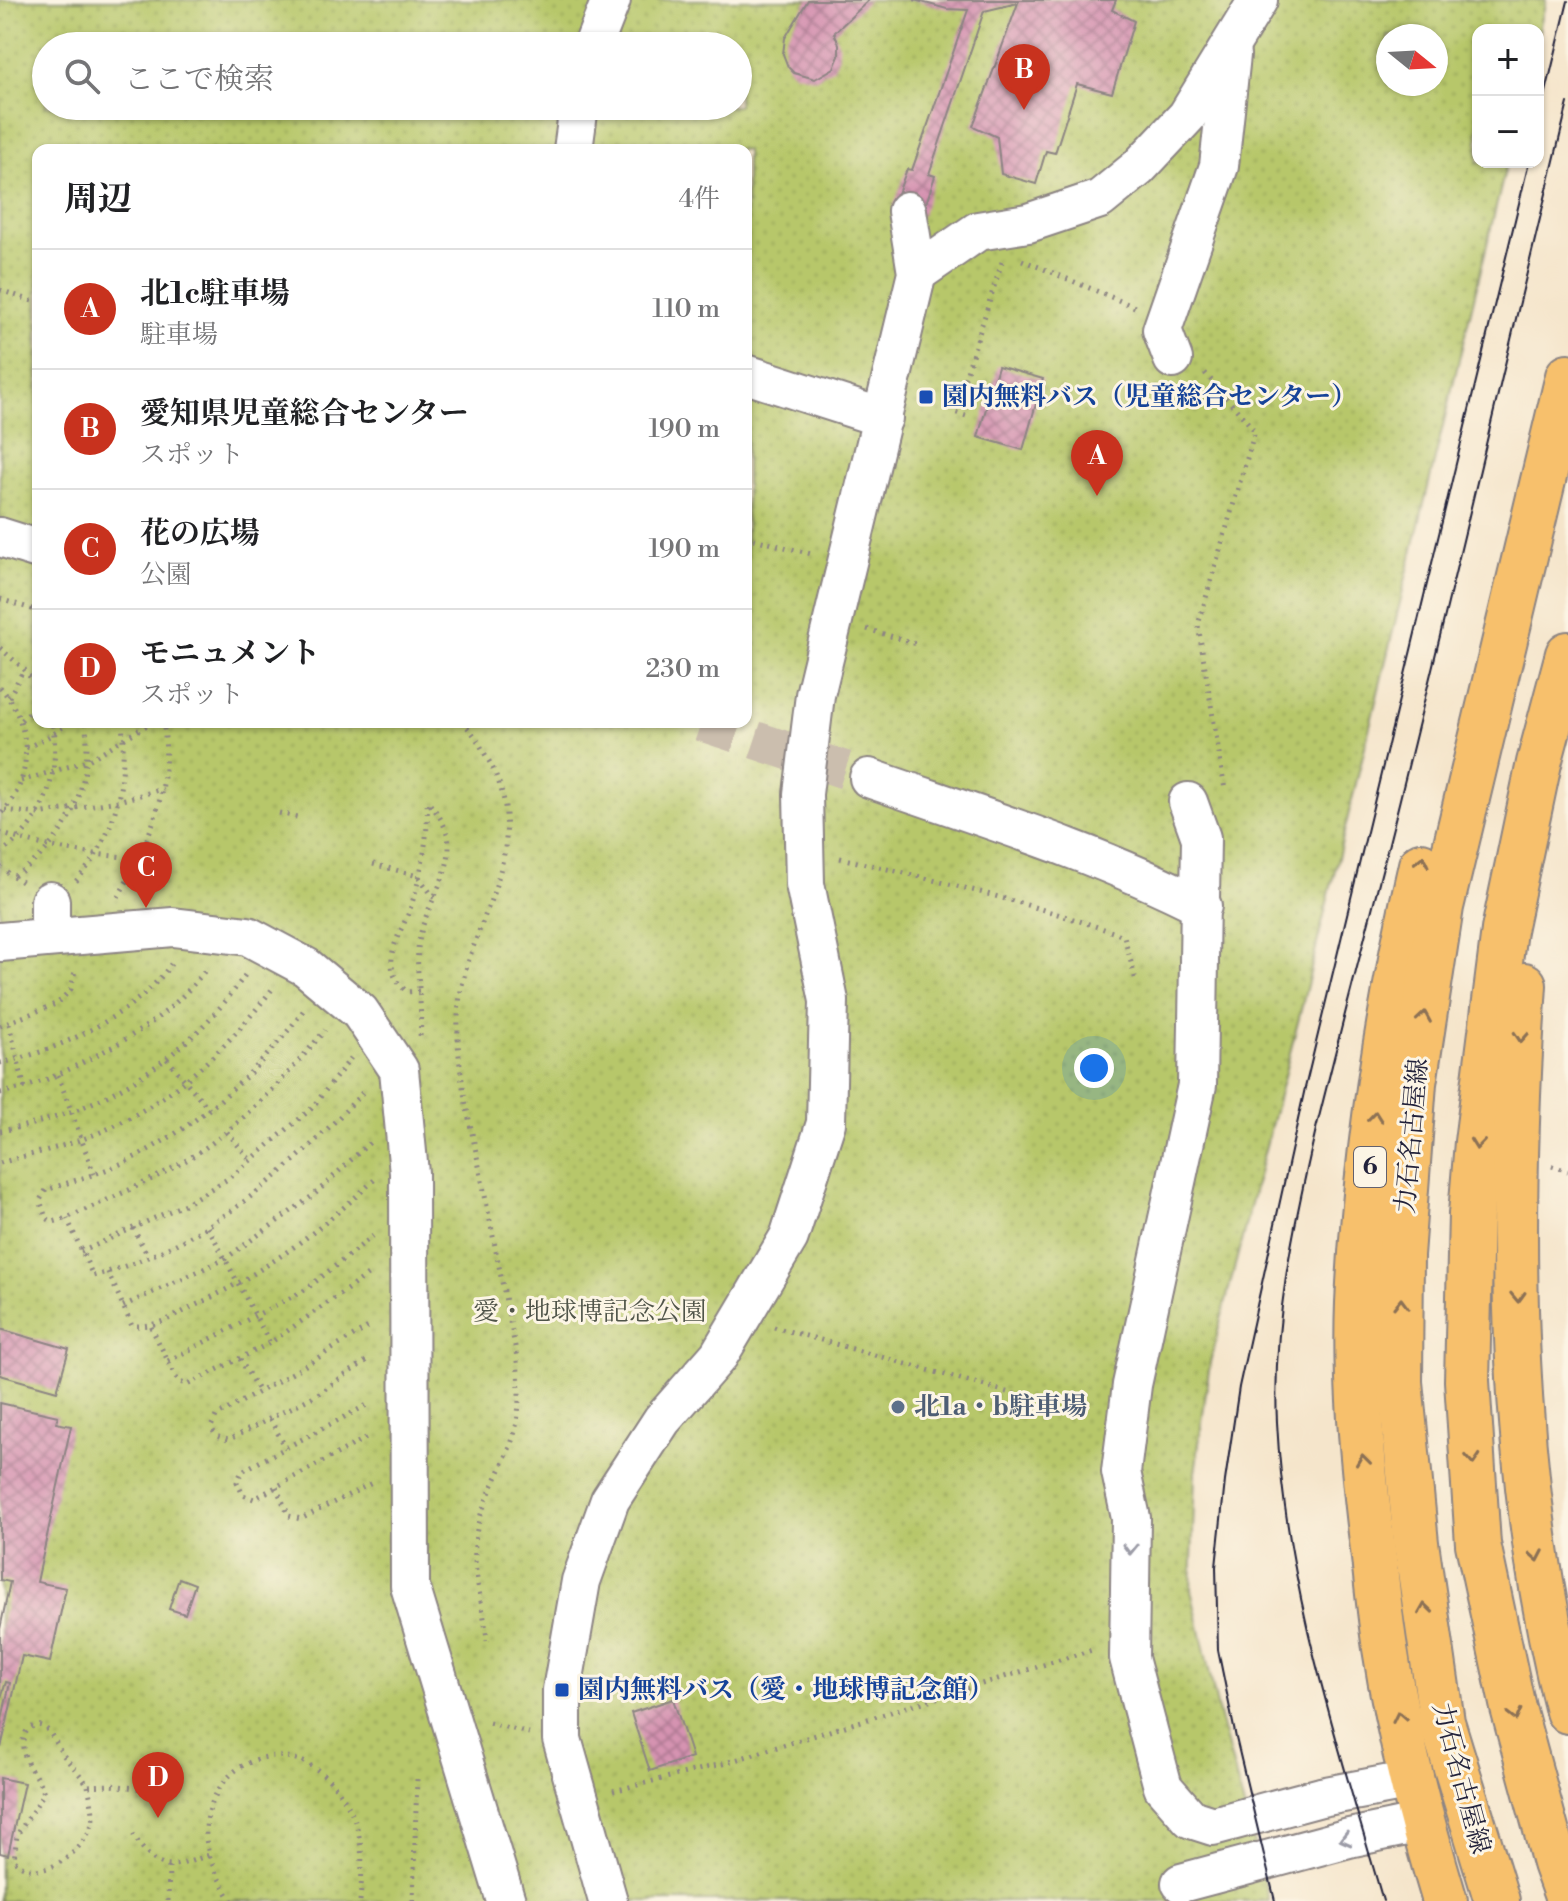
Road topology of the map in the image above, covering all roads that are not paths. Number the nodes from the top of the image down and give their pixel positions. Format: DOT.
graph roads {
  1 [pos="611,0"];
  2 [pos="1258,0"];
  3 [pos="598,32"];
  4 [pos="1231,48"];
  5 [pos="577,120"];
  6 [pos="574,144"];
  7 [pos="907,211"];
  8 [pos="917,273"];
  9 [pos="1173,359"];
  10 [pos="752,376"];
  11 [pos="1568,376"];
  12 [pos="883,418"];
  13 [pos="1551,448"];
  14 [pos="0,537"];
  15 [pos="32,547"];
  16 [pos="1568,654"];
  17 [pos="1539,763"];
  18 [pos="869,778"];
  19 [pos="1188,802"];
  20 [pos="1202,906"];
  21 [pos="0,942"];
  22 [pos="1568,1711"];
  23 [pos="1412,1780"];
  24 [pos="1421,1823"];
  25 [pos="1181,1883"];
  26 [pos="1568,1899"];
  27 [pos="506,1901"];
  28 [pos="608,1901"];
  29 [pos="1445,1901"];
  30 [pos="1497,1901"];
  1 -- 3 [label="lane"];
  2 -- 4 [label="lane"];
  4 -- 8 [label="lane"];
  4 -- 9 [label="lane"];
  5 -- 6 [label="lane"];
  7 -- 8 [label="lane"];
  8 -- 12 [label="lane"];
  10 -- 12 [label="lane"];
  11 -- 13 [label="main road, 力石名古屋線 / 6"];
  12 -- 28 [label="lane"];
  23 -- 13 [label="main road, 6, one-way"];
  30 -- 13 [label="main road, 力石名古屋線 / 6, one-way"];
  14 -- 15 [label="lane"];
  16 -- 17 [label="main road"];
  17 -- 22 [label="main road, one-way"];
  17 -- 26 [label="main road, one-way"];
  18 -- 20 [label="lane"];
  19 -- 20 [label="lane"];
  20 -- 23 [label="lane, one-way"];
  21 -- 27 [label="lane"];
  23 -- 24 [label="main road, 6"];
  24 -- 25 [label="lane, one-way"];
  24 -- 29 [label="main road, 6"];
}
